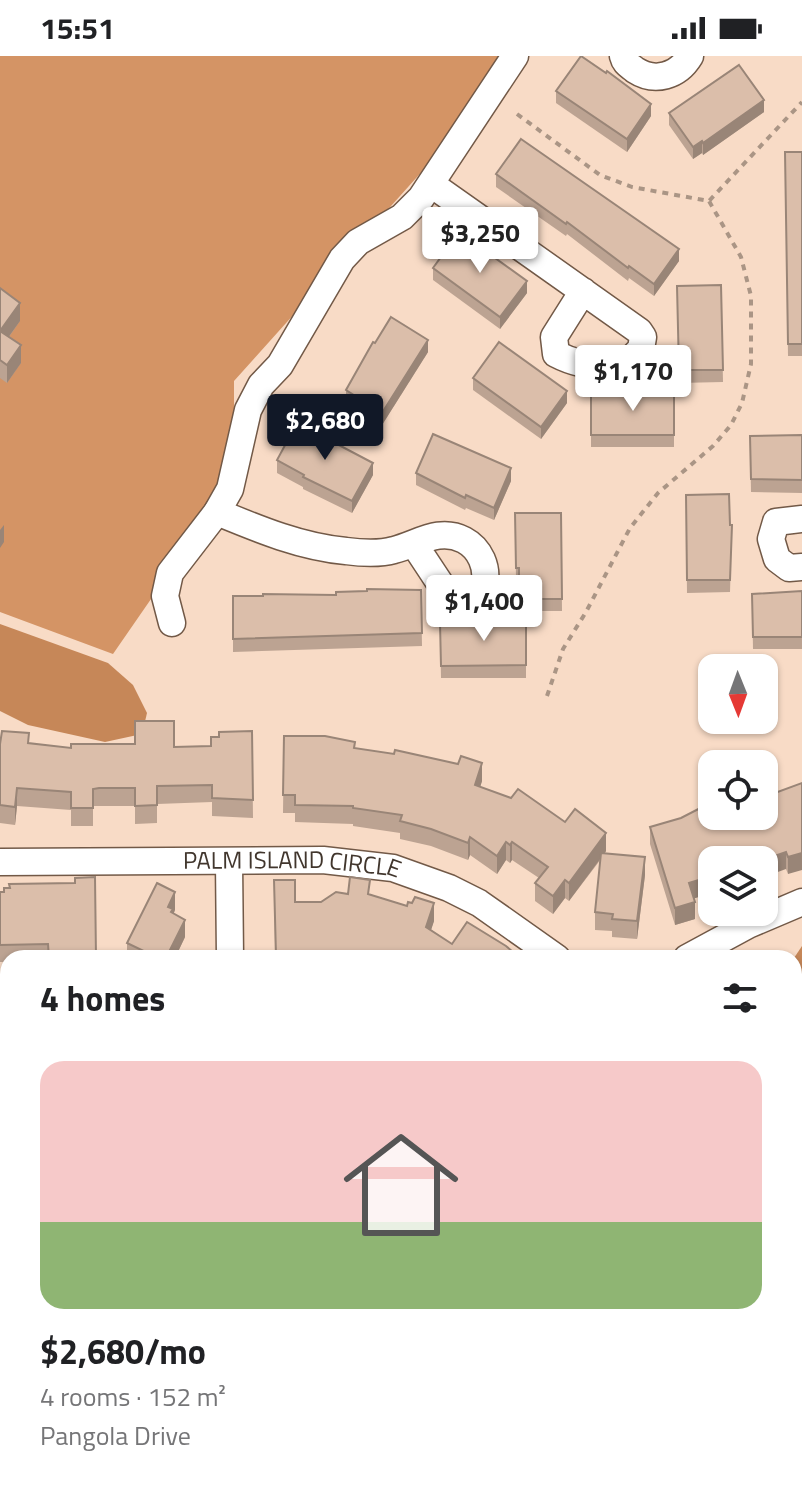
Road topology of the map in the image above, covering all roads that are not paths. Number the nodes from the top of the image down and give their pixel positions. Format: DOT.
graph roads {
  1 [pos="515,56"];
  2 [pos="623,56"];
  3 [pos="690,56"];
  4 [pos="431,184"];
  5 [pos="583,291"];
  6 [pos="217,512"];
  7 [pos="802,519"];
  8 [pos="414,544"];
  9 [pos="802,567"];
  10 [pos="172,623"];
  11 [pos="0,862"];
  12 [pos="229,862"];
  13 [pos="802,902"];
  14 [pos="230,950"];
  15 [pos="546,950"];
  16 [pos="702,950"];
  1 -- 4 [label="street"];
  2 -- 3 [label="street"];
  4 -- 5 [label="street"];
  4 -- 6 [label="street"];
  6 -- 8 [label="street"];
  6 -- 10 [label="street"];
  7 -- 9 [label="street"];
  11 -- 12 [label="street, PALM ISLAND CIRCLE"];
  12 -- 14 [label="street"];
  12 -- 15 [label="street, PALM ISLAND CIRCLE"];
  13 -- 16 [label="street"];
}
